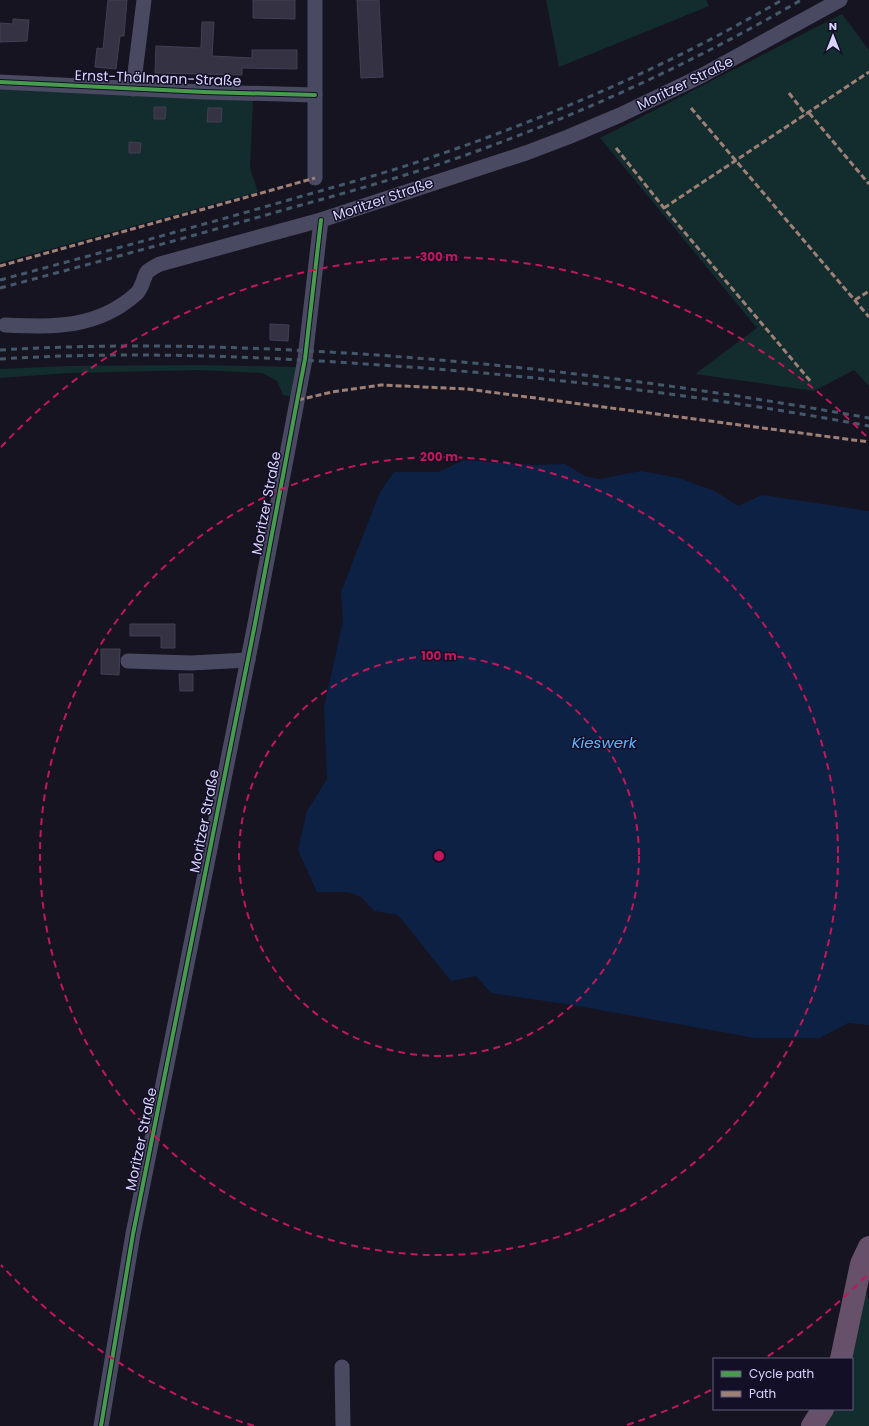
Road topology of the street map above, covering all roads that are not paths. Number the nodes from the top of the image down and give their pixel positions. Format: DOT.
graph roads {
  1 [pos="144,0"];
  2 [pos="315,0"];
  3 [pos="840,0"];
  4 [pos="0,82"];
  5 [pos="133,89"];
  6 [pos="315,95"];
  7 [pos="315,178"];
  8 [pos="321,220"];
  9 [pos="5,326"];
  10 [pos="248,660"];
  11 [pos="128,661"];
  12 [pos="869,1247"];
  13 [pos="841,1358"];
  14 [pos="342,1367"];
  15 [pos="822,1410"];
  16 [pos="101,1426"];
  17 [pos="343,1426"];
  18 [pos="812,1426"];
  1 -- 5 [label="street, Ernst-Thälmann-Straße"];
  2 -- 6 [label="street"];
  3 -- 8 [label="street, Moritzer Straße"];
  4 -- 5 [label="street, Ernst-Thälmann-Straße"];
  5 -- 6 [label="street, Ernst-Thälmann-Straße"];
  6 -- 7 [label="street"];
  8 -- 9 [label="street"];
  8 -- 10 [label="street, Moritzer Straße"];
  10 -- 11 [label="street"];
  10 -- 16 [label="street, Moritzer Straße"];
  12 -- 13 [label="highway"];
  14 -- 17 [label="street"];
  15 -- 18 [label="highway"];
}
